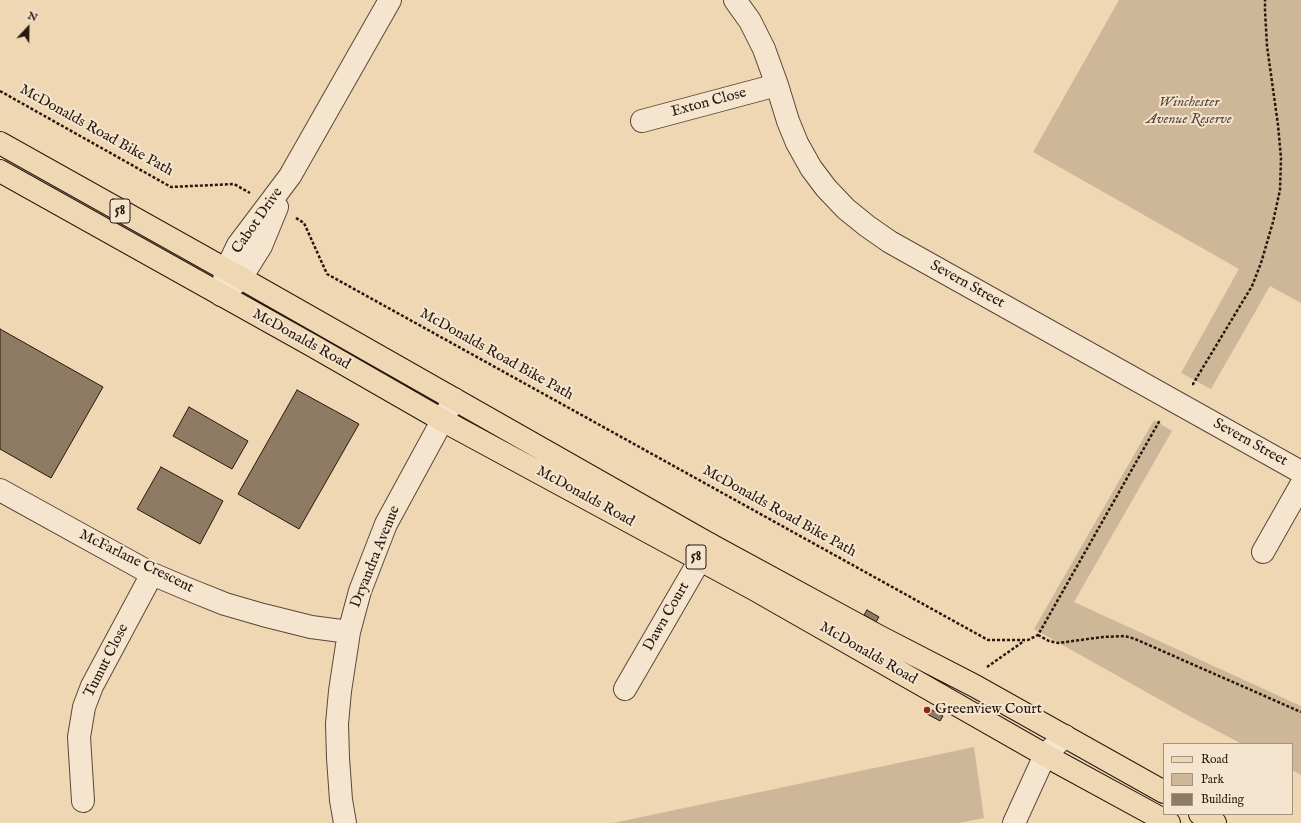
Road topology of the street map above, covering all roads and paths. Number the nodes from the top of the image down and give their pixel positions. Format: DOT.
graph roads {
  1 [pos="390,0"];
  2 [pos="736,0"];
  3 [pos="1265,0"];
  4 [pos="777,85"];
  5 [pos="0,91"];
  6 [pos="642,121"];
  7 [pos="0,143"];
  8 [pos="0,171"];
  9 [pos="251,194"];
  10 [pos="295,218"];
  11 [pos="234,274"];
  12 [pos="221,295"];
  13 [pos="454,399"];
  14 [pos="1172,400"];
  15 [pos="442,420"];
  16 [pos="1301,472"];
  17 [pos="1301,485"];
  18 [pos="0,490"];
  19 [pos="705,552"];
  20 [pos="1263,552"];
  21 [pos="152,574"];
  22 [pos="349,632"];
  23 [pos="1038,635"];
  24 [pos="1024,640"];
  25 [pos="975,686"];
  26 [pos="625,689"];
  27 [pos="1301,712"];
  28 [pos="1065,736"];
  29 [pos="1052,759"];
  30 [pos="1163,791"];
  31 [pos="83,801"];
  32 [pos="1202,815"];
  33 [pos="345,823"];
  34 [pos="1014,823"];
  35 [pos="1169,823"];
  36 [pos="1215,823"];
  1 -- 11 [label="street, Cabot Drive"];
  2 -- 4 [label="street, Severn Street"];
  3 -- 14 [label="path"];
  4 -- 6 [label="street, Exton Close"];
  4 -- 14 [label="street, Severn Street"];
  5 -- 9 [label="path, McDonalds Road Bike Path"];
  7 -- 11 [label="main road, McDonalds Road / 58"];
  8 -- 12 [label="main road, McDonalds Road / 58"];
  10 -- 24 [label="path, McDonalds Road Bike Path"];
  11 -- 12 [label="street, Cabot Drive"];
  11 -- 13 [label="main road, McDonalds Road / 58"];
  12 -- 15 [label="main road, McDonalds Road / 58"];
  13 -- 15 [label="street, Dryandra Avenue"];
  13 -- 19 [label="main road, McDonalds Road / 58"];
  14 -- 16 [label="street, Severn Street"];
  14 -- 23 [label="path"];
  15 -- 19 [label="main road, McDonalds Road / 58"];
  15 -- 22 [label="street, Dryandra Avenue"];
  17 -- 20 [label="street"];
  18 -- 21 [label="street, McFarlane Crescent"];
  19 -- 25 [label="main road, McDonalds Road / 58"];
  19 -- 26 [label="street, Dawn Court"];
  19 -- 29 [label="main road, McDonalds Road / 58"];
  21 -- 22 [label="street, McFarlane Crescent"];
  21 -- 31 [label="street, Tumut Close"];
  22 -- 33 [label="street, Dryandra Avenue"];
  23 -- 24 [label="path, McDonalds Road Bike Path"];
  23 -- 27 [label="path"];
  24 -- 25 [label="path"];
  25 -- 28 [label="main road, McDonalds Road / 58"];
  28 -- 29 [label="street"];
  28 -- 30 [label="main road, McDonalds Road / 58"];
  29 -- 34 [label="street"];
  29 -- 35 [label="main road, McDonalds Road / 58"];
  32 -- 36 [label="main road"];
}
